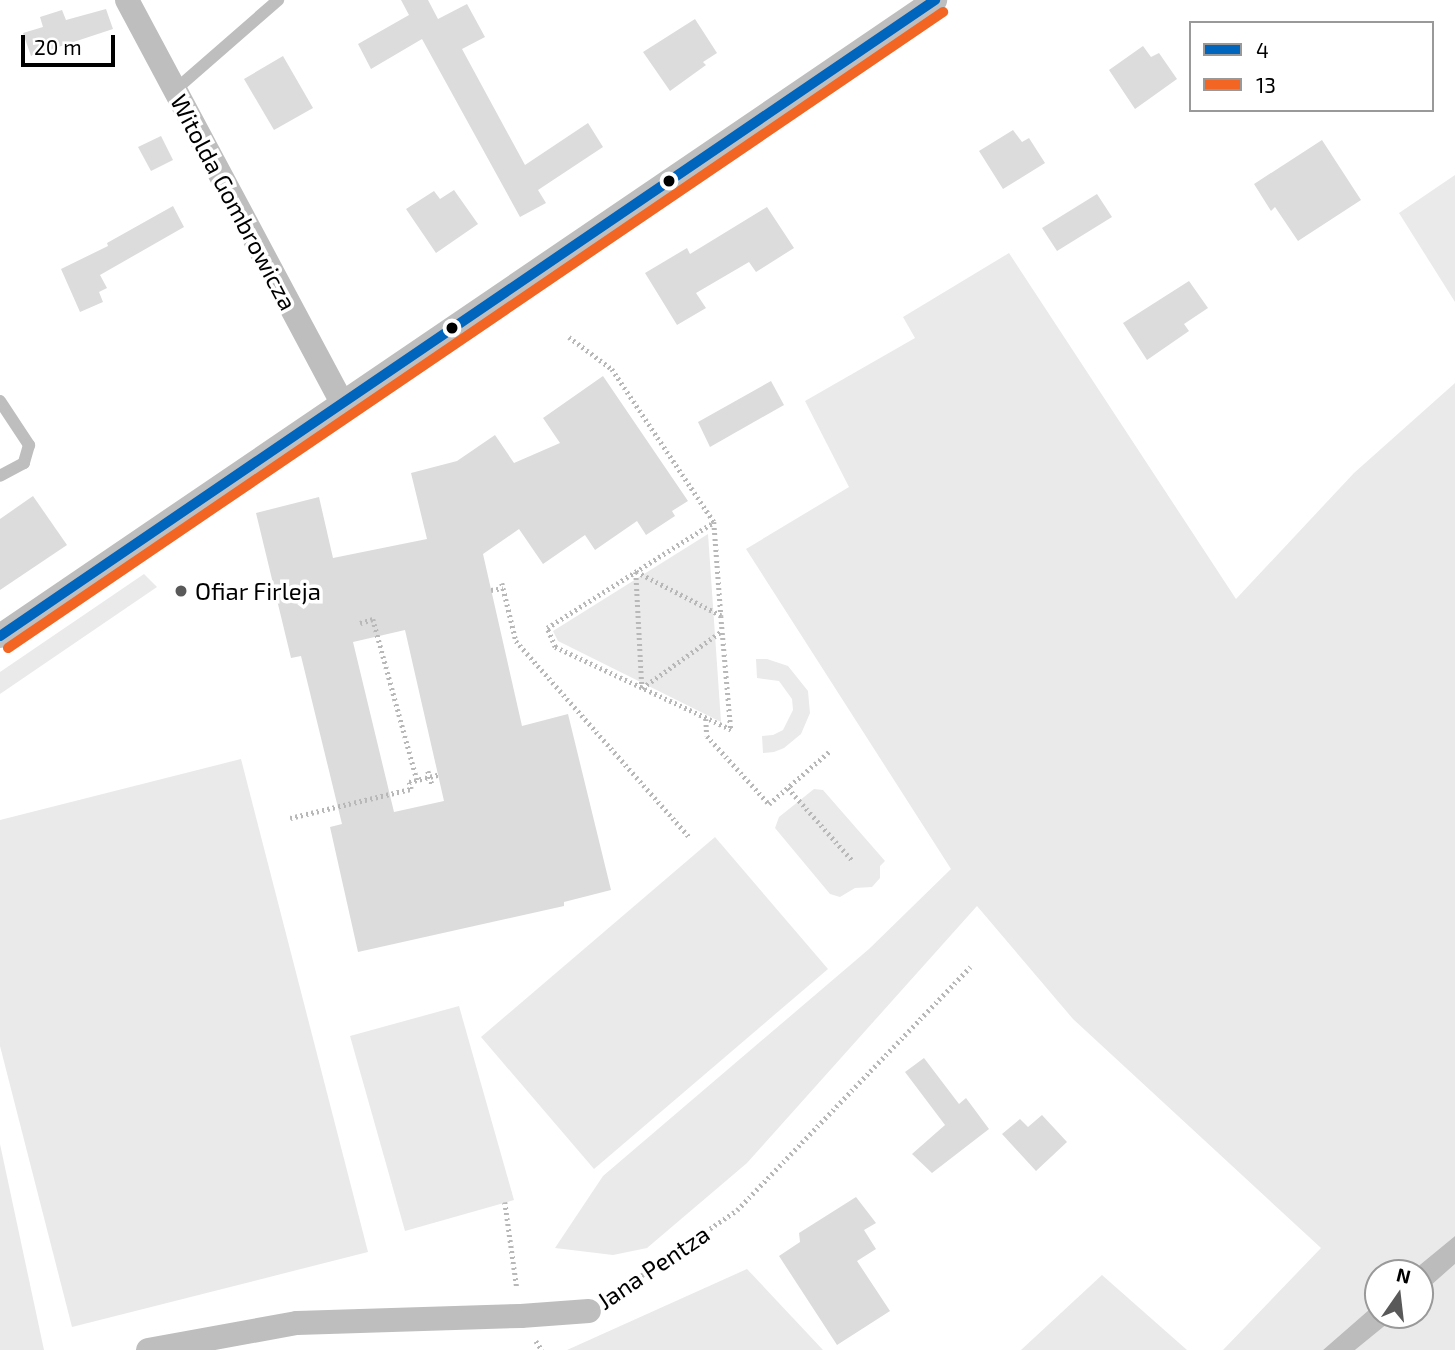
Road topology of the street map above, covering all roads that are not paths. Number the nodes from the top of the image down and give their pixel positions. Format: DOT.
graph roads {
  1 [pos="127,0"];
  2 [pos="278,0"];
  3 [pos="935,0"];
  4 [pos="175,90"];
  5 [pos="0,401"];
  6 [pos="342,403"];
  7 [pos="0,476"];
  8 [pos="0,636"];
  9 [pos="589,1311"];
  10 [pos="148,1350"];
  1 -- 4 [label="street, Witolda Gombrowicza"];
  2 -- 4 [label="lane"];
  3 -- 6 [label="street"];
  4 -- 6 [label="street, Witolda Gombrowicza"];
  5 -- 7 [label="lane"];
  6 -- 8 [label="street"];
  9 -- 10 [label="street, Jana Pentza"];
}
